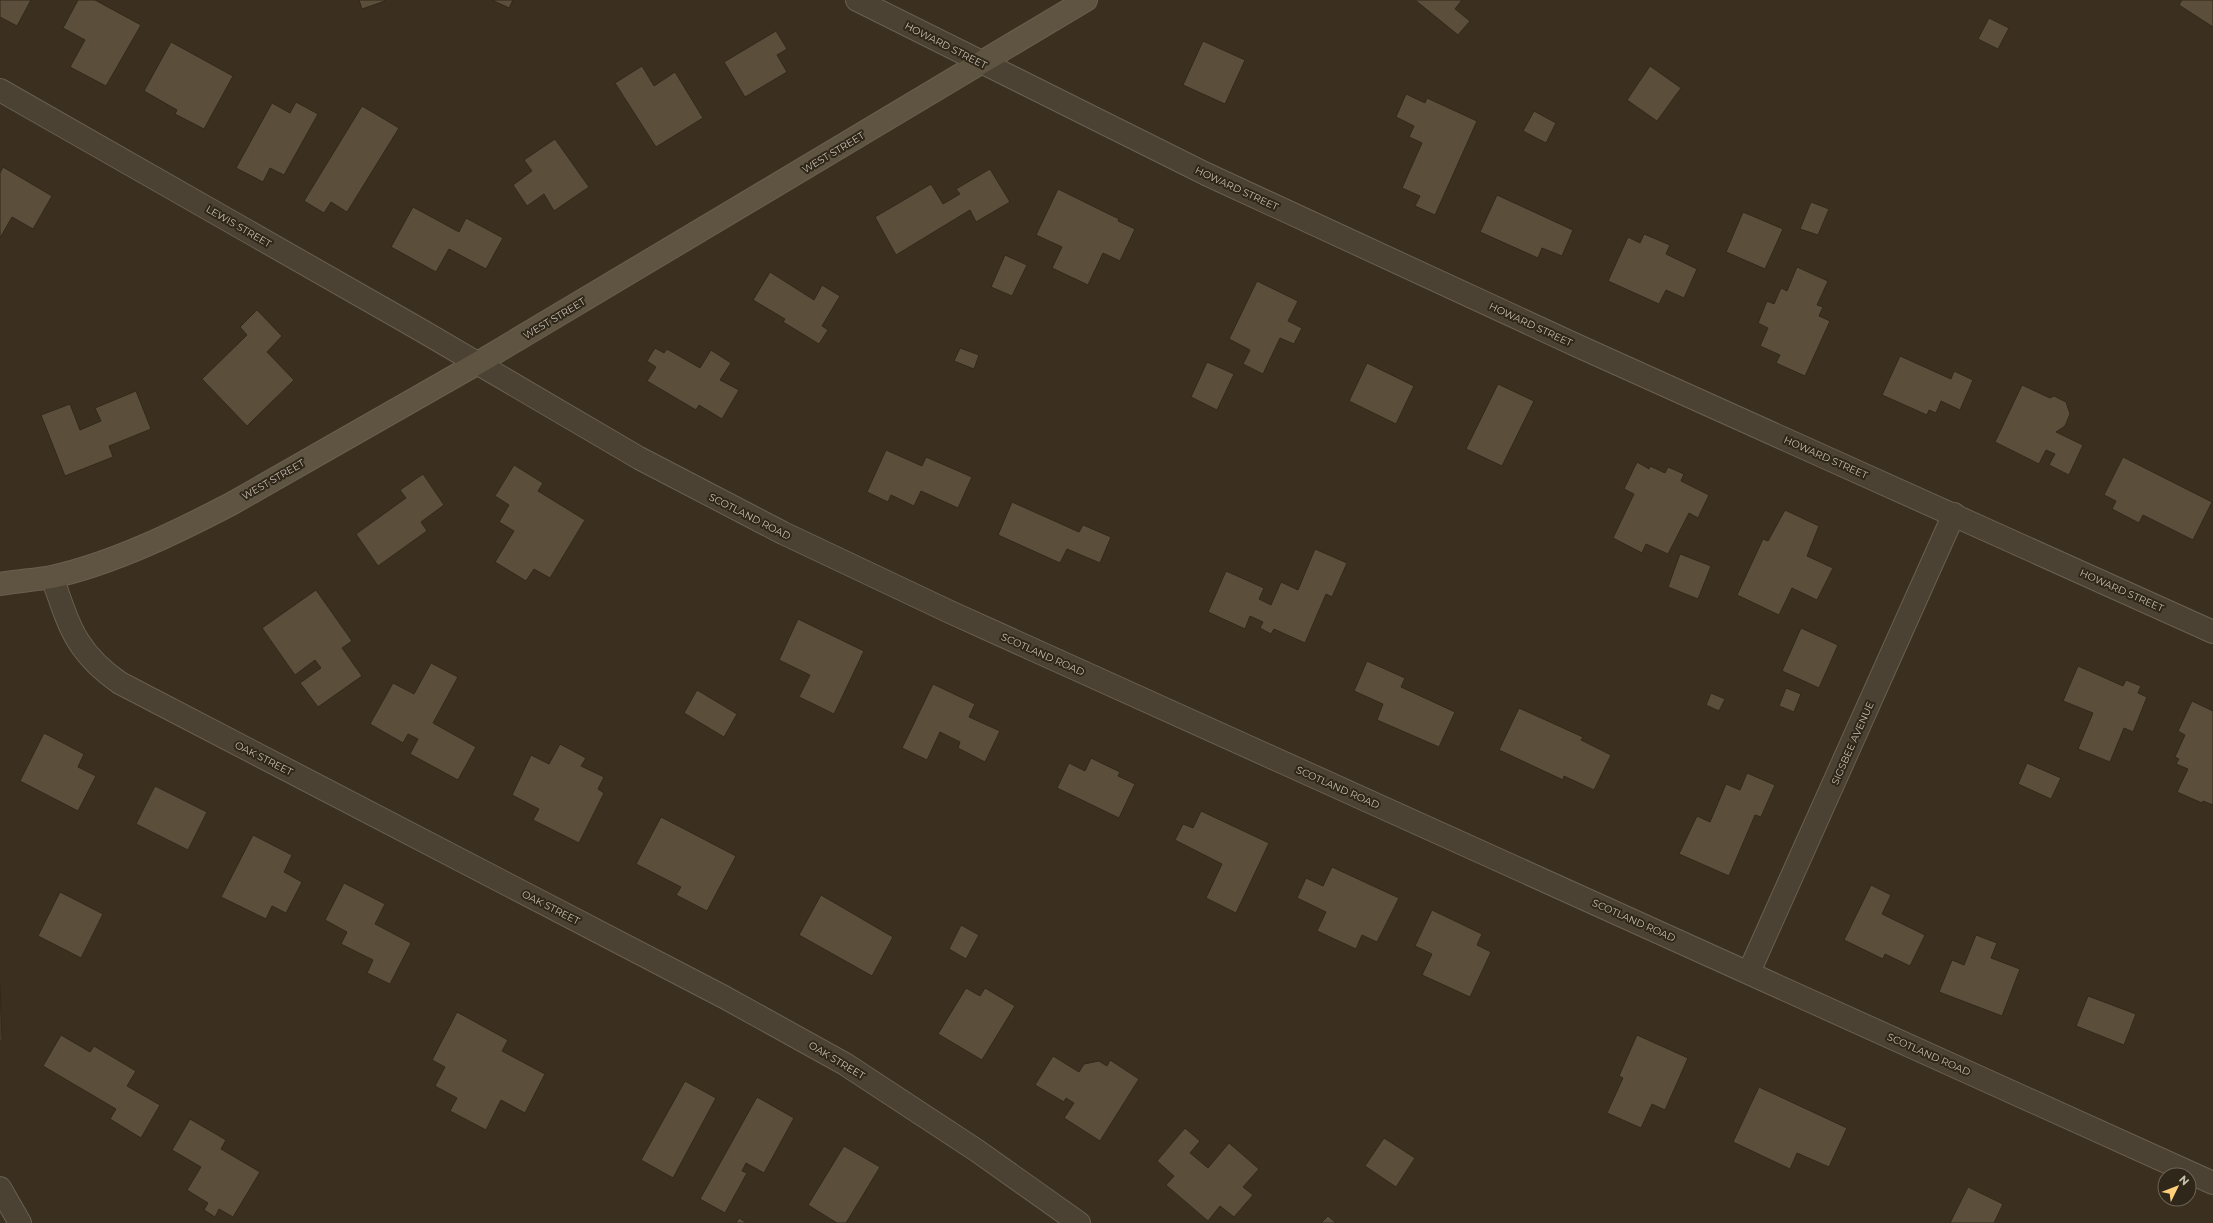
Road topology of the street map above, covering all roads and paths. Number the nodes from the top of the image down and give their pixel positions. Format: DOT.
graph roads {
  1 [pos="856,0"];
  2 [pos="1086,0"];
  3 [pos="981,63"];
  4 [pos="0,90"];
  5 [pos="478,363"];
  6 [pos="1954,514"];
  7 [pos="52,576"];
  8 [pos="0,584"];
  9 [pos="2213,632"];
  10 [pos="1749,972"];
  11 [pos="2213,1183"];
  12 [pos="0,1188"];
  13 [pos="20,1223"];
  14 [pos="1079,1223"];
  1 -- 3 [label="street, HOWARD STREET"];
  2 -- 3 [label="main road, WEST STREET"];
  3 -- 5 [label="main road, WEST STREET"];
  3 -- 6 [label="street, HOWARD STREET"];
  4 -- 5 [label="street, LEWIS STREET"];
  5 -- 7 [label="main road, WEST STREET"];
  5 -- 10 [label="street, SCOTLAND ROAD"];
  6 -- 9 [label="street, HOWARD STREET"];
  6 -- 10 [label="street, SIGSBEE AVENUE"];
  7 -- 8 [label="main road, WEST STREET"];
  7 -- 14 [label="street, OAK STREET"];
  10 -- 11 [label="street, SCOTLAND ROAD"];
  12 -- 13 [label="street"];
}
